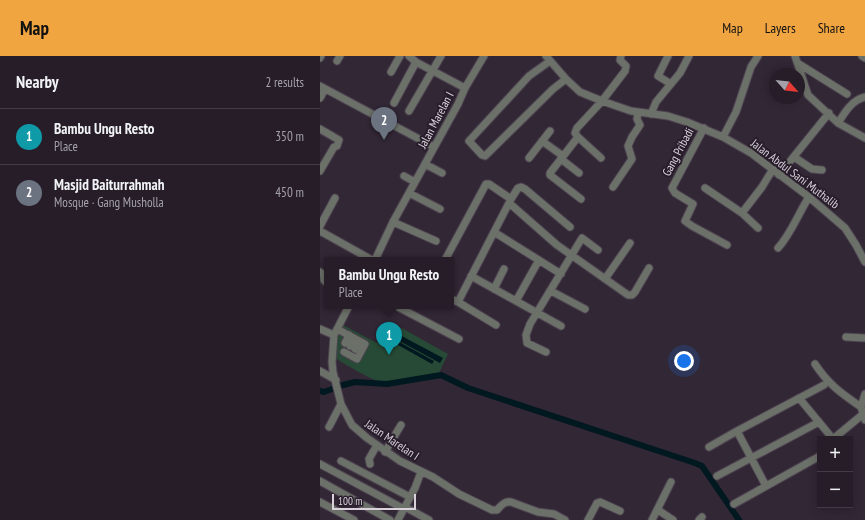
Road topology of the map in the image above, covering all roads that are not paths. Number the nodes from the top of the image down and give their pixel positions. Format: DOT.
graph roads {
  1 [pos="400,56"];
  2 [pos="409,56"];
  3 [pos="441,56"];
  4 [pos="484,56"];
  5 [pos="621,56"];
  6 [pos="668,56"];
  7 [pos="689,56"];
  8 [pos="758,56"];
  9 [pos="795,56"];
  10 [pos="862,56"];
  11 [pos="548,58"];
  12 [pos="865,58"];
  13 [pos="416,62"];
  14 [pos="799,64"];
  15 [pos="432,70"];
  16 [pos="391,72"];
  17 [pos="566,79"];
  18 [pos="671,84"];
  19 [pos="322,88"];
  20 [pos="465,88"];
  21 [pos="847,94"];
  22 [pos="865,97"];
  23 [pos="320,98"];
  24 [pos="602,101"];
  25 [pos="394,103"];
  26 [pos="410,111"];
  27 [pos="638,113"];
  28 [pos="829,113"];
  29 [pos="651,114"];
  30 [pos="838,123"];
  31 [pos="704,128"];
  32 [pos="320,129"];
  33 [pos="550,131"];
  34 [pos="578,137"];
  35 [pos="724,137"];
  36 [pos="865,138"];
  37 [pos="542,141"];
  38 [pos="434,147"];
  39 [pos="794,156"];
  40 [pos="529,158"];
  41 [pos="562,158"];
  42 [pos="601,158"];
  43 [pos="425,164"];
  44 [pos="773,170"];
  45 [pos="822,170"];
  46 [pos="320,171"];
  47 [pos="442,173"];
  48 [pos="578,173"];
  49 [pos="779,175"];
  50 [pos="404,176"];
  51 [pos="415,182"];
  52 [pos="613,187"];
  53 [pos="705,188"];
  54 [pos="409,194"];
  55 [pos="809,197"];
  56 [pos="336,198"];
  57 [pos="581,199"];
  58 [pos="510,201"];
  59 [pos="440,209"];
  60 [pos="742,212"];
  61 [pos="393,222"];
  62 [pos="320,226"];
  63 [pos="570,227"];
  64 [pos="758,228"];
  65 [pos="320,231"];
  66 [pos="494,232"];
  67 [pos="436,241"];
  68 [pos="630,242"];
  69 [pos="727,245"];
  70 [pos="778,248"];
  71 [pos="598,250"];
  72 [pos="571,254"];
  73 [pos="367,257"];
  74 [pos="376,257"];
  75 [pos="447,257"];
  76 [pos="538,260"];
  77 [pos="865,262"];
  78 [pos="649,268"];
  79 [pos="504,269"];
  80 [pos="560,274"];
  81 [pos="471,276"];
  82 [pos="604,279"];
  83 [pos="494,289"];
  84 [pos="551,290"];
  85 [pos="454,300"];
  86 [pos="516,301"];
  87 [pos="458,302"];
  88 [pos="348,309"];
  89 [pos="402,309"];
  90 [pos="585,309"];
  91 [pos="538,313"];
  92 [pos="496,325"];
  93 [pos="561,326"];
  94 [pos="320,329"];
  95 [pos="336,332"];
  96 [pos="846,337"];
  97 [pos="354,338"];
  98 [pos="865,338"];
  99 [pos="459,339"];
  100 [pos="344,352"];
  101 [pos="546,352"];
  102 [pos="814,364"];
  103 [pos="320,371"];
  104 [pos="336,383"];
  105 [pos="824,385"];
  106 [pos="865,394"];
  107 [pos="799,398"];
  108 [pos="341,404"];
  109 [pos="860,407"];
  110 [pos="864,417"];
  111 [pos="819,422"];
  112 [pos="401,425"];
  113 [pos="329,427"];
  114 [pos="738,431"];
  115 [pos="377,445"];
  116 [pos="709,447"];
  117 [pos="385,452"];
  118 [pos="752,458"];
  119 [pos="817,458"];
  120 [pos="341,461"];
  121 [pos="320,464"];
  122 [pos="370,464"];
  123 [pos="422,472"];
  124 [pos="717,476"];
  125 [pos="320,481"];
  126 [pos="671,482"];
  127 [pos="766,486"];
  128 [pos="410,497"];
  129 [pos="320,502"];
  130 [pos="734,504"];
  131 [pos="405,508"];
  132 [pos="620,510"];
  133 [pos="658,510"];
  134 [pos="354,520"];
  135 [pos="390,520"];
  136 [pos="398,520"];
  137 [pos="429,520"];
  138 [pos="565,520"];
  139 [pos="588,520"];
  140 [pos="652,520"];
  141 [pos="673,520"];
  1 -- 16 [label="street"];
  2 -- 13 [label="street"];
  3 -- 15 [label="street"];
  4 -- 20 [label="street, Jalan Marelan I"];
  5 -- 24 [label="street"];
  6 -- 18 [label="street"];
  7 -- 18 [label="street"];
  8 -- 35 [label="street"];
  9 -- 14 [label="street"];
  10 -- 12 [label="street"];
  11 -- 17 [label="street, Jalan Abdul Sani Muthalib"];
  11 -- 17 [label="street"];
  13 -- 15 [label="street"];
  13 -- 25 [label="street"];
  14 -- 21 [label="street"];
  14 -- 28 [label="street"];
  15 -- 20 [label="street"];
  15 -- 26 [label="street"];
  17 -- 24 [label="street, Jalan Abdul Sani Muthalib"];
  18 -- 29 [label="street"];
  19 -- 23 [label="street"];
  19 -- 38 [label="street"];
  20 -- 38 [label="street, Jalan Marelan I"];
  22 -- 30 [label="street"];
  24 -- 27 [label="street, Jalan Abdul Sani Muthalib"];
  24 -- 34 [label="street"];
  27 -- 29 [label="street, Jalan Abdul Sani Muthalib"];
  27 -- 52 [label="street"];
  28 -- 30 [label="street"];
  28 -- 39 [label="street"];
  29 -- 31 [label="street, Jalan Abdul Sani Muthalib"];
  30 -- 36 [label="street"];
  31 -- 35 [label="street, Jalan Abdul Sani Muthalib"];
  31 -- 69 [label="street, Gang Pribadi"];
  32 -- 46 [label="street"];
  33 -- 37 [label="street"];
  34 -- 41 [label="street"];
  34 -- 42 [label="street"];
  35 -- 44 [label="street, Jalan Abdul Sani Muthalib"];
  37 -- 40 [label="street"];
  37 -- 41 [label="street"];
  38 -- 43 [label="street, Jalan Marelan I"];
  39 -- 45 [label="street"];
  39 -- 49 [label="street"];
  41 -- 48 [label="street"];
  41 -- 57 [label="street"];
  43 -- 47 [label="street"];
  43 -- 51 [label="street, Jalan Marelan I"];
  44 -- 49 [label="street, Jalan Abdul Sani Muthalib"];
  44 -- 60 [label="street"];
  49 -- 55 [label="street, Jalan Abdul Sani Muthalib"];
  50 -- 51 [label="street"];
  51 -- 54 [label="street, Jalan Marelan I"];
  53 -- 60 [label="street"];
  54 -- 59 [label="street"];
  54 -- 61 [label="street, Jalan Marelan I"];
  55 -- 70 [label="street"];
  55 -- 77 [label="street, Jalan Abdul Sani Muthalib"];
  56 -- 62 [label="street"];
  58 -- 63 [label="street"];
  58 -- 66 [label="street"];
  58 -- 72 [label="street"];
  58 -- 75 [label="street"];
  60 -- 64 [label="street"];
  61 -- 67 [label="street"];
  61 -- 74 [label="street, Jalan Marelan I"];
  65 -- 73 [label="street"];
  66 -- 76 [label="street"];
  66 -- 81 [label="street"];
  68 -- 82 [label="street"];
  71 -- 72 [label="street"];
  72 -- 80 [label="street"];
  72 -- 82 [label="street"];
  76 -- 80 [label="street"];
  76 -- 86 [label="street"];
  78 -- 82 [label="street"];
  79 -- 83 [label="street"];
  80 -- 84 [label="street"];
  81 -- 83 [label="street"];
  81 -- 87 [label="street"];
  83 -- 86 [label="street"];
  84 -- 90 [label="street"];
  84 -- 91 [label="street"];
  85 -- 87 [label="street"];
  86 -- 91 [label="street"];
  87 -- 92 [label="street"];
  88 -- 95 [label="street, Jalan Marelan I"];
  89 -- 99 [label="street"];
  91 -- 93 [label="street"];
  91 -- 101 [label="street"];
  94 -- 95 [label="street"];
  95 -- 97 [label="street"];
  95 -- 104 [label="street, Jalan Marelan I"];
  96 -- 98 [label="street"];
  97 -- 97 [label="street"];
  97 -- 100 [label="street"];
  102 -- 109 [label="street"];
  103 -- 104 [label="street"];
  104 -- 108 [label="street, Jalan Marelan I"];
  105 -- 107 [label="street"];
  106 -- 109 [label="street"];
  107 -- 111 [label="street"];
  107 -- 114 [label="street"];
  108 -- 113 [label="street"];
  108 -- 115 [label="street, Jalan Marelan I"];
  109 -- 110 [label="street"];
  110 -- 111 [label="street"];
  111 -- 118 [label="street"];
  112 -- 117 [label="street"];
  114 -- 116 [label="street"];
  114 -- 118 [label="street"];
  115 -- 117 [label="street, Jalan Marelan I"];
  115 -- 122 [label="street"];
  117 -- 123 [label="street, Jalan Marelan I"];
  118 -- 124 [label="street"];
  118 -- 127 [label="street"];
  119 -- 127 [label="street"];
  120 -- 128 [label="street"];
  121 -- 131 [label="street"];
  123 -- 128 [label="street, Jalan Marelan I"];
  123 -- 138 [label="street"];
  125 -- 135 [label="street"];
  126 -- 133 [label="street"];
  127 -- 130 [label="street"];
  128 -- 131 [label="street, Jalan Marelan I"];
  129 -- 134 [label="street"];
  131 -- 136 [label="street, Jalan Marelan I"];
  131 -- 137 [label="street"];
  132 -- 139 [label="street"];
  133 -- 140 [label="street"];
  133 -- 141 [label="street"];
}
